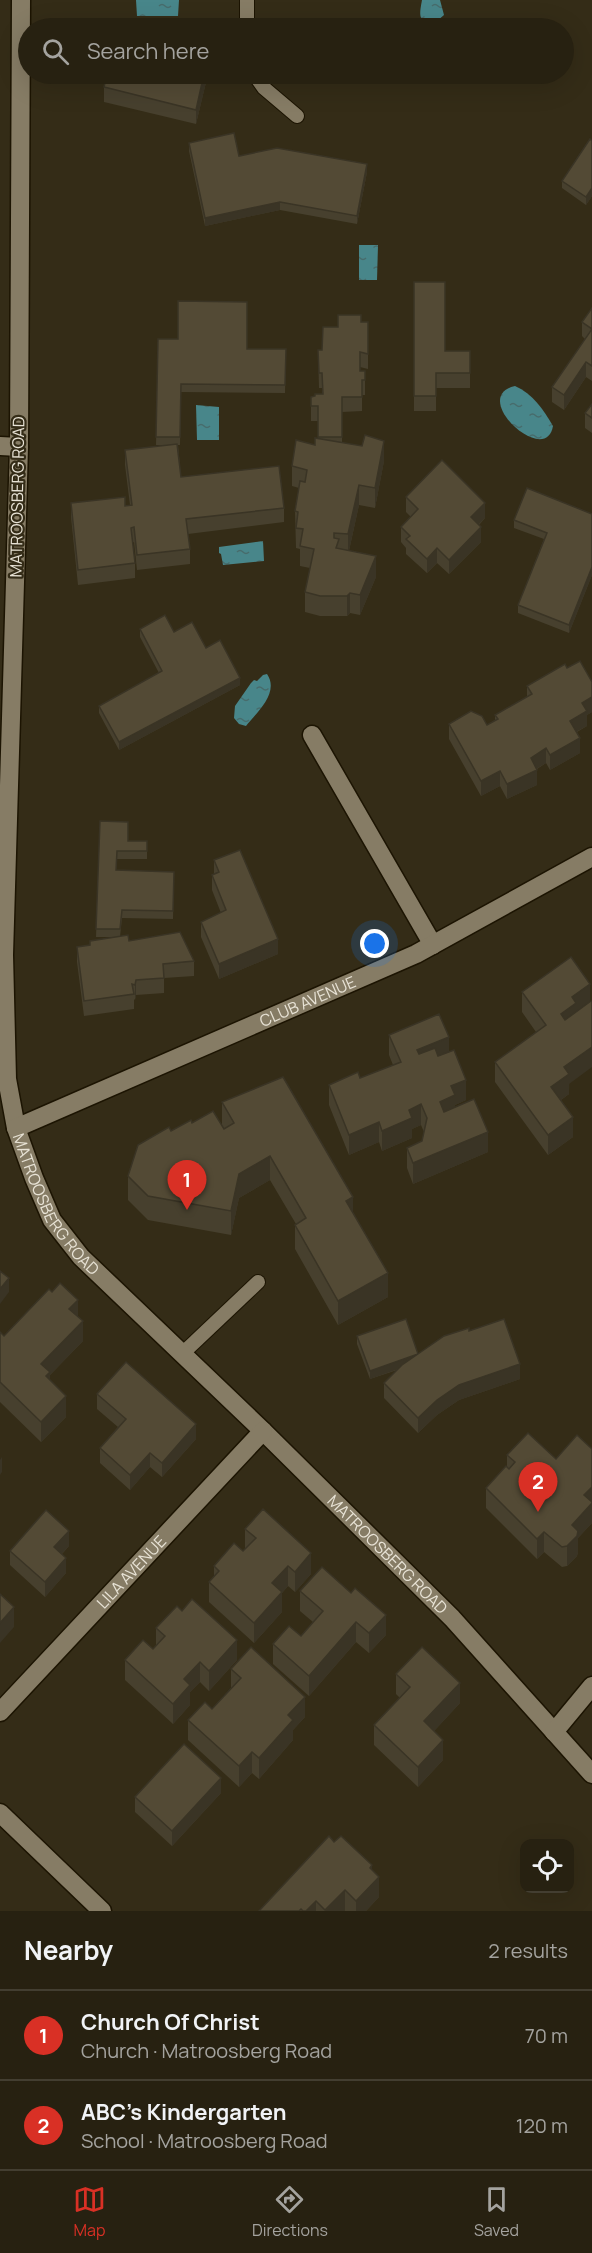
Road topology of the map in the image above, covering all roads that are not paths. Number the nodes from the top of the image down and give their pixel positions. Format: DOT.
graph roads {
  1 [pos="21,0"];
  2 [pos="247,0"];
  3 [pos="21,18"];
  4 [pos="247,18"];
  5 [pos="21,84"];
  6 [pos="261,84"];
  7 [pos="297,116"];
  8 [pos="0,446"];
  9 [pos="19,447"];
  10 [pos="312,735"];
  11 [pos="592,857"];
  12 [pos="433,945"];
  13 [pos="16,1128"];
  14 [pos="258,1282"];
  15 [pos="182,1354"];
  16 [pos="263,1431"];
  17 [pos="592,1686"];
  18 [pos="0,1712"];
  19 [pos="554,1732"];
  20 [pos="592,1774"];
  21 [pos="0,1813"];
  22 [pos="102,1911"];
  1 -- 3 [label="street, MATROOSBERG ROAD"];
  2 -- 4 [label="lane"];
  5 -- 9 [label="street, MATROOSBERG ROAD"];
  6 -- 7 [label="lane"];
  8 -- 9 [label="street"];
  9 -- 13 [label="street, MATROOSBERG ROAD"];
  10 -- 12 [label="street"];
  11 -- 12 [label="street, CLUB AVENUE"];
  12 -- 13 [label="street, CLUB AVENUE"];
  13 -- 15 [label="street, MATROOSBERG ROAD"];
  14 -- 15 [label="lane"];
  15 -- 16 [label="street, MATROOSBERG ROAD"];
  16 -- 18 [label="street, LILA AVENUE"];
  16 -- 19 [label="street, MATROOSBERG ROAD"];
  17 -- 19 [label="street"];
  19 -- 20 [label="street, MATROOSBERG ROAD"];
  21 -- 22 [label="street"];
}
